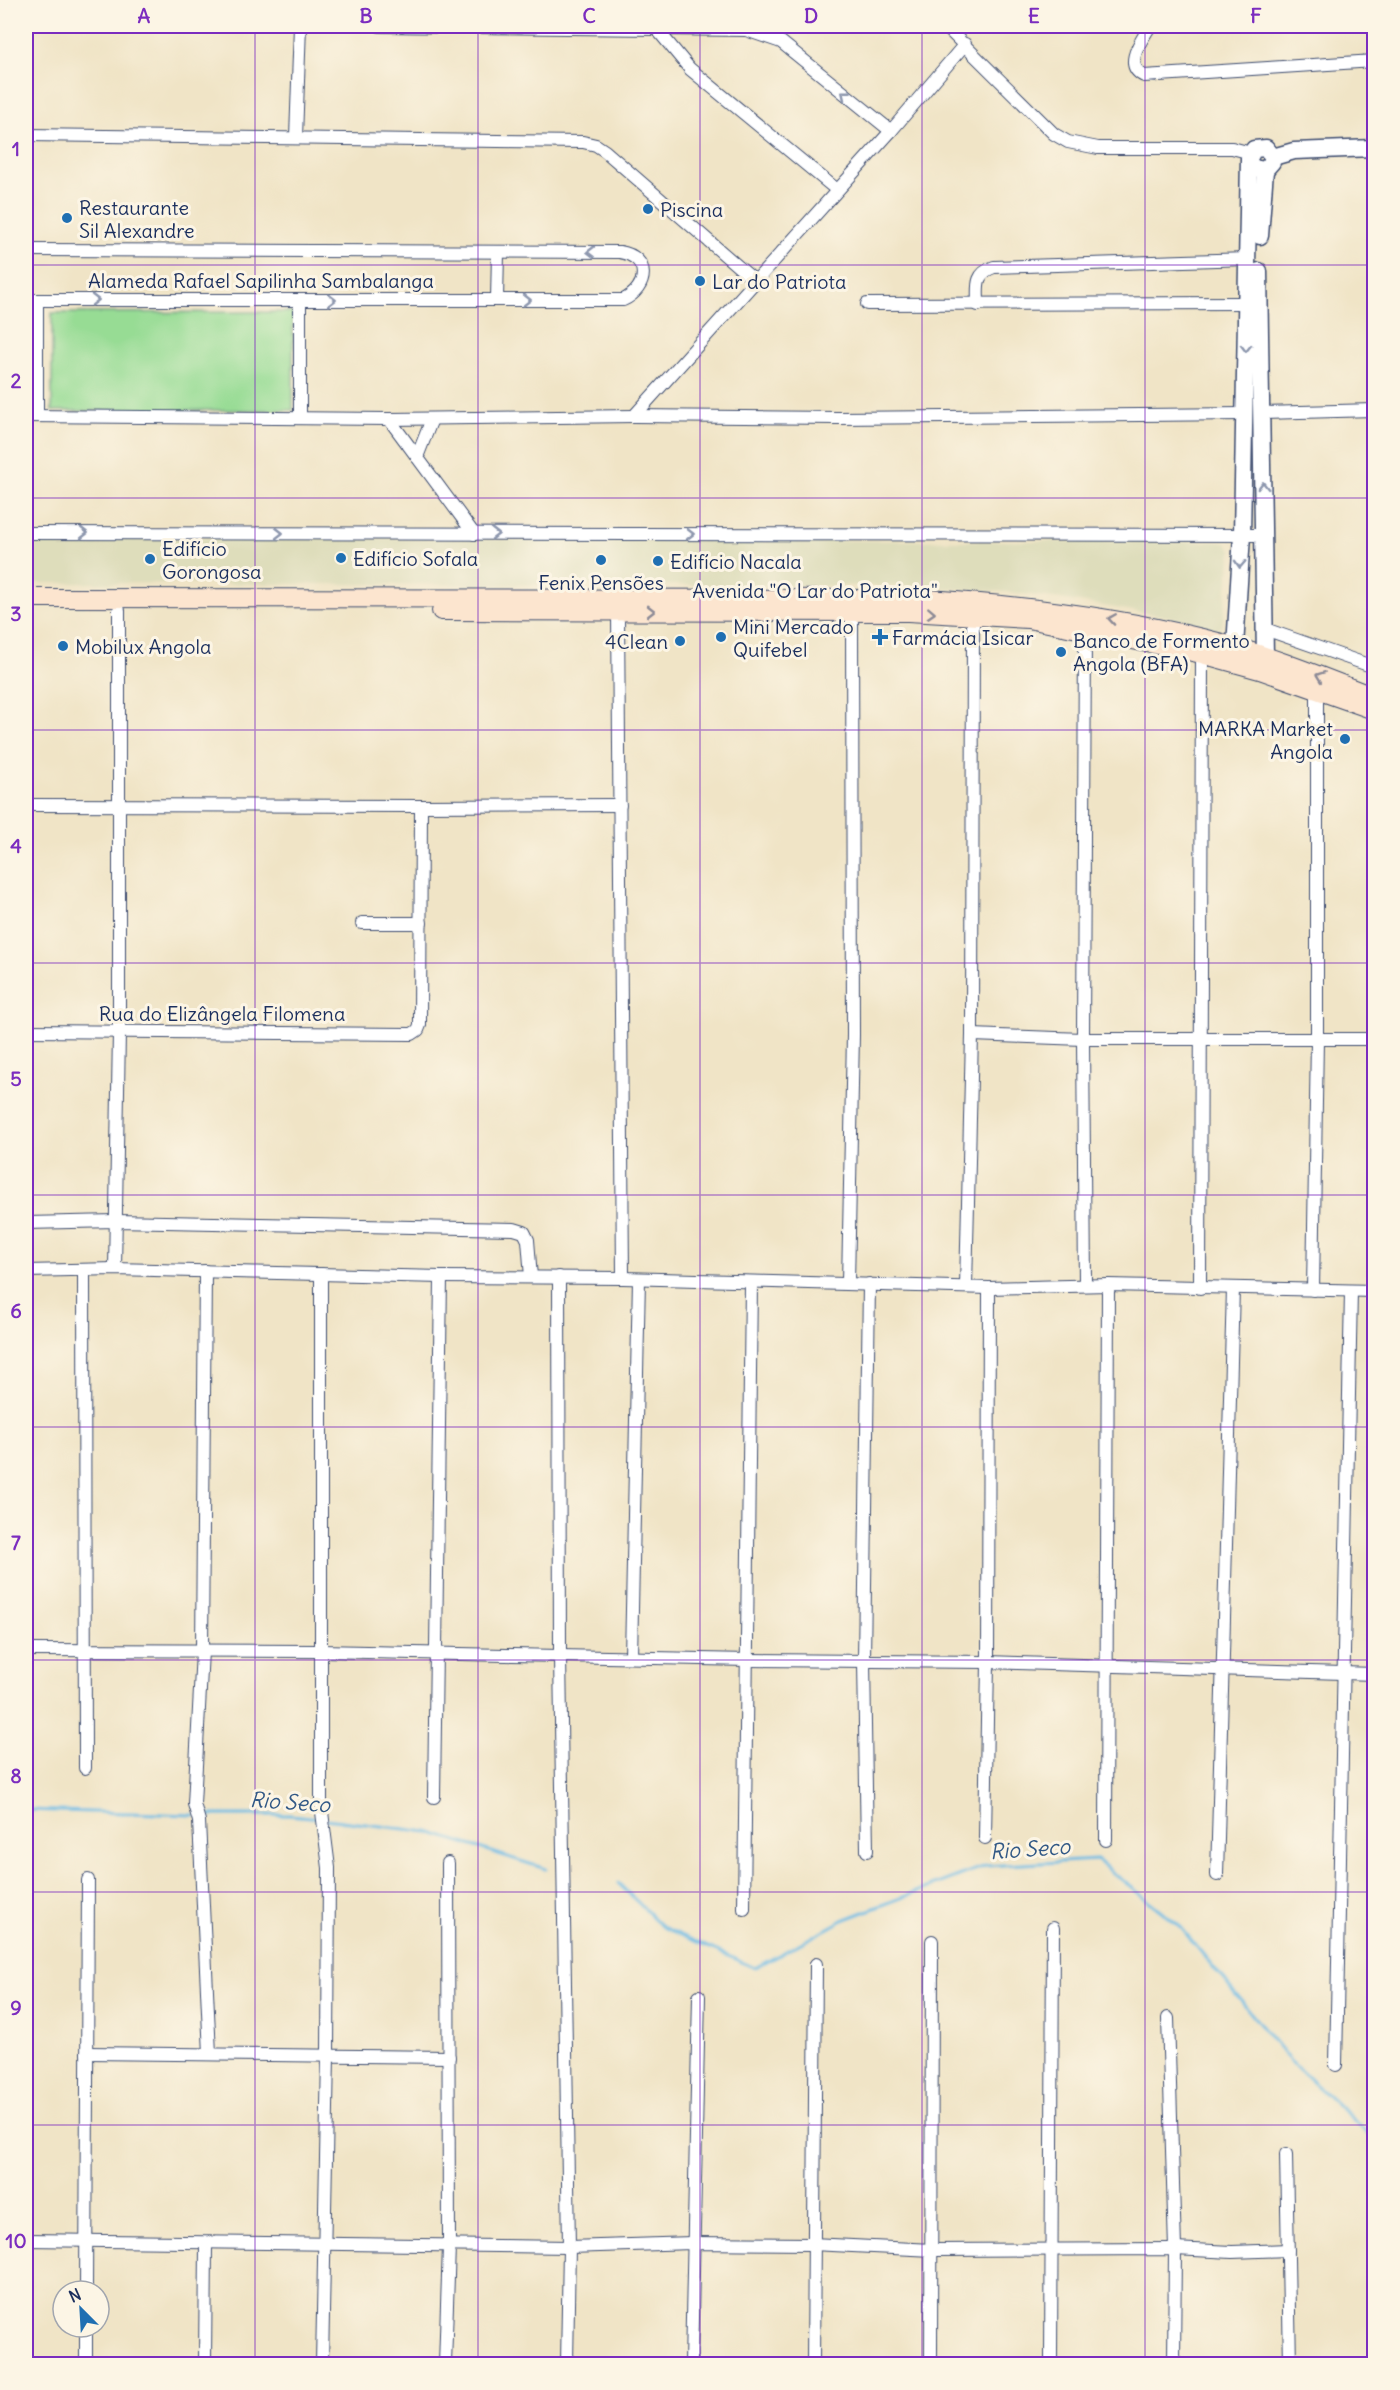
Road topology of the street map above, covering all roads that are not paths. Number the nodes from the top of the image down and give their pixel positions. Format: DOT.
graph roads {
  1 [pos="300,26"];
  2 [pos="380,26"];
  3 [pos="945,26"];
  4 [pos="1150,26"];
  5 [pos="655,27"];
  6 [pos="965,44"];
  7 [pos="1374,61"];
  8 [pos="891,131"];
  9 [pos="26,135"];
  10 [pos="296,137"];
  11 [pos="1374,148"];
  12 [pos="1260,161"];
  13 [pos="837,190"];
  14 [pos="26,250"];
  15 [pos="498,252"];
  16 [pos="1248,259"];
  17 [pos="756,282"];
  18 [pos="31,300"];
  19 [pos="300,300"];
  20 [pos="497,300"];
  21 [pos="1247,303"];
  22 [pos="867,304"];
  23 [pos="978,305"];
  24 [pos="1374,410"];
  25 [pos="1261,413"];
  26 [pos="1244,414"];
  27 [pos="31,415"];
  28 [pos="634,416"];
  29 [pos="300,418"];
  30 [pos="389,419"];
  31 [pos="432,419"];
  32 [pos="417,457"];
  33 [pos="26,532"];
  34 [pos="474,534"];
  35 [pos="1242,535"];
  36 [pos="1264,535"];
  37 [pos="26,598"];
  38 [pos="26,610"];
  39 [pos="119,610"];
  40 [pos="852,611"];
  41 [pos="618,612"];
  42 [pos="973,615"];
  43 [pos="1264,629"];
  44 [pos="1085,631"];
  45 [pos="1235,647"];
  46 [pos="1202,654"];
  47 [pos="1265,657"];
  48 [pos="1374,667"];
  49 [pos="1317,689"];
  50 [pos="1374,697"];
  51 [pos="1374,710"];
  52 [pos="26,805"];
  53 [pos="119,805"];
  54 [pos="620,805"];
  55 [pos="421,807"];
  56 [pos="362,923"];
  57 [pos="421,923"];
  58 [pos="26,1031"];
  59 [pos="120,1032"];
  60 [pos="972,1035"];
  61 [pos="1083,1039"];
  62 [pos="1317,1039"];
  63 [pos="1374,1039"];
  64 [pos="1200,1040"];
  65 [pos="116,1221"];
  66 [pos="26,1223"];
  67 [pos="115,1269"];
  68 [pos="84,1270"];
  69 [pos="26,1271"];
  70 [pos="205,1271"];
  71 [pos="321,1274"];
  72 [pos="441,1277"];
  73 [pos="531,1277"];
  74 [pos="559,1277"];
  75 [pos="623,1278"];
  76 [pos="639,1279"];
  77 [pos="751,1283"];
  78 [pos="848,1283"];
  79 [pos="869,1284"];
  80 [pos="1085,1285"];
  81 [pos="1108,1285"];
  82 [pos="966,1287"];
  83 [pos="989,1288"];
  84 [pos="1200,1288"];
  85 [pos="1233,1288"];
  86 [pos="1313,1290"];
  87 [pos="1351,1291"];
  88 [pos="1374,1291"];
  89 [pos="26,1650"];
  90 [pos="202,1651"];
  91 [pos="321,1651"];
  92 [pos="84,1652"];
  93 [pos="436,1654"];
  94 [pos="560,1656"];
  95 [pos="631,1656"];
  96 [pos="748,1660"];
  97 [pos="864,1661"];
  98 [pos="988,1662"];
  99 [pos="1107,1667"];
  100 [pos="1223,1669"];
  101 [pos="1346,1674"];
  102 [pos="1374,1674"];
  103 [pos="85,1768"];
  104 [pos="434,1797"];
  105 [pos="985,1838"];
  106 [pos="1106,1840"];
  107 [pos="867,1851"];
  108 [pos="448,1863"];
  109 [pos="1217,1875"];
  110 [pos="87,1880"];
  111 [pos="744,1909"];
  112 [pos="1053,1928"];
  113 [pos="932,1941"];
  114 [pos="816,1964"];
  115 [pos="699,1996"];
  116 [pos="1168,2018"];
  117 [pos="87,2053"];
  118 [pos="210,2054"];
  119 [pos="328,2056"];
  120 [pos="449,2057"];
  121 [pos="1336,2065"];
  122 [pos="1286,2154"];
  123 [pos="26,2240"];
  124 [pos="86,2242"];
  125 [pos="206,2244"];
  126 [pos="325,2244"];
  127 [pos="693,2244"];
  128 [pos="813,2244"];
  129 [pos="448,2246"];
  130 [pos="569,2247"];
  131 [pos="1052,2249"];
  132 [pos="1175,2249"];
  133 [pos="933,2250"];
  134 [pos="1288,2250"];
  135 [pos="86,2279"];
  136 [pos="86,2339"];
  137 [pos="86,2364"];
  138 [pos="205,2364"];
  139 [pos="322,2364"];
  140 [pos="445,2364"];
  141 [pos="567,2364"];
  142 [pos="691,2364"];
  143 [pos="813,2364"];
  144 [pos="932,2364"];
  145 [pos="1051,2364"];
  146 [pos="1174,2364"];
  147 [pos="1290,2364"];
  1 -- 10 [label="street"];
  2 -- 5 [label="street"];
  3 -- 6 [label="street"];
  4 -- 7 [label="street"];
  8 -- 5 [label="street, one-way"];
  5 -- 13 [label="street"];
  6 -- 8 [label="street"];
  6 -- 12 [label="street"];
  8 -- 13 [label="street"];
  9 -- 10 [label="street"];
  10 -- 17 [label="street"];
  11 -- 12 [label="street"];
  12 -- 16 [label="street"];
  12 -- 25 [label="street"];
  13 -- 17 [label="street"];
  14 -- 15 [label="street, Alameda Rafael Sapilinha Sambalanga"];
  15 -- 20 [label="street"];
  20 -- 15 [label="street, Alameda Rafael Sapilinha Sambalanga, one-way"];
  16 -- 21 [label="street"];
  16 -- 23 [label="street"];
  17 -- 28 [label="street"];
  18 -- 19 [label="street, Alameda Rafael Sapilinha Sambalanga, one-way"];
  18 -- 27 [label="street"];
  19 -- 20 [label="street, Alameda Rafael Sapilinha Sambalanga, one-way"];
  19 -- 29 [label="street"];
  21 -- 23 [label="street"];
  21 -- 26 [label="street, one-way"];
  22 -- 23 [label="street"];
  24 -- 25 [label="street"];
  36 -- 25 [label="street, one-way"];
  26 -- 28 [label="street"];
  26 -- 35 [label="street"];
  27 -- 29 [label="street"];
  28 -- 31 [label="street"];
  29 -- 30 [label="street"];
  30 -- 31 [label="street"];
  30 -- 32 [label="street"];
  31 -- 32 [label="street"];
  32 -- 34 [label="street"];
  33 -- 34 [label="street, one-way"];
  34 -- 35 [label="street, one-way"];
  35 -- 36 [label="street"];
  35 -- 45 [label="street, one-way"];
  36 -- 43 [label="street"];
  45 -- 37 [label="main road, Avenida \"O Lar do Patriota\", one-way"];
  38 -- 39 [label="main road, Avenida \"O Lar do Patriota\""];
  39 -- 41 [label="main road, Avenida \"O Lar do Patriota\""];
  39 -- 53 [label="street"];
  41 -- 40 [label="main road, Avenida \"O Lar do Patriota\", one-way"];
  40 -- 42 [label="main road, Avenida \"O Lar do Patriota\", one-way"];
  40 -- 78 [label="street"];
  41 -- 54 [label="street"];
  42 -- 44 [label="main road, Avenida \"O Lar do Patriota\""];
  42 -- 60 [label="street"];
  43 -- 47 [label="street"];
  43 -- 48 [label="street"];
  44 -- 46 [label="main road, Avenida \"O Lar do Patriota\""];
  44 -- 61 [label="street"];
  45 -- 47 [label="main road, Avenida \"O Lar do Patriota\""];
  46 -- 49 [label="main road, Avenida \"O Lar do Patriota\""];
  46 -- 64 [label="street"];
  50 -- 47 [label="main road, Avenida \"O Lar do Patriota\", one-way"];
  49 -- 51 [label="main road, Avenida \"O Lar do Patriota\""];
  49 -- 62 [label="street"];
  52 -- 53 [label="street"];
  53 -- 55 [label="street"];
  53 -- 59 [label="street"];
  54 -- 55 [label="street"];
  54 -- 75 [label="street"];
  55 -- 57 [label="street"];
  56 -- 57 [label="street"];
  57 -- 59 [label="street, Rua do Elizângela Filomena"];
  58 -- 59 [label="street, Rua do Elizângela Filomena"];
  59 -- 65 [label="street"];
  60 -- 61 [label="street"];
  60 -- 82 [label="street"];
  61 -- 64 [label="street"];
  61 -- 80 [label="street"];
  62 -- 63 [label="street"];
  62 -- 64 [label="street"];
  62 -- 86 [label="street"];
  64 -- 84 [label="street"];
  65 -- 66 [label="street"];
  65 -- 67 [label="street"];
  65 -- 73 [label="street"];
  67 -- 68 [label="street"];
  67 -- 70 [label="street"];
  68 -- 69 [label="street"];
  68 -- 92 [label="street"];
  70 -- 71 [label="street"];
  70 -- 90 [label="street"];
  71 -- 72 [label="street"];
  71 -- 91 [label="street"];
  72 -- 73 [label="street"];
  72 -- 93 [label="street"];
  73 -- 74 [label="street"];
  74 -- 75 [label="street"];
  74 -- 94 [label="street"];
  75 -- 76 [label="street"];
  76 -- 77 [label="street"];
  76 -- 95 [label="street"];
  77 -- 78 [label="street"];
  77 -- 96 [label="street"];
  78 -- 79 [label="street"];
  79 -- 82 [label="street"];
  79 -- 97 [label="street"];
  80 -- 81 [label="street"];
  80 -- 83 [label="street"];
  81 -- 84 [label="street"];
  81 -- 99 [label="street"];
  82 -- 83 [label="street"];
  83 -- 98 [label="street"];
  84 -- 85 [label="street"];
  85 -- 86 [label="street"];
  85 -- 100 [label="street"];
  86 -- 87 [label="street"];
  87 -- 88 [label="street"];
  87 -- 101 [label="street"];
  89 -- 92 [label="street"];
  90 -- 91 [label="street"];
  90 -- 92 [label="street"];
  90 -- 118 [label="street"];
  91 -- 93 [label="street"];
  91 -- 119 [label="street"];
  92 -- 103 [label="street"];
  93 -- 94 [label="street"];
  93 -- 104 [label="street"];
  94 -- 95 [label="street"];
  94 -- 130 [label="street"];
  95 -- 96 [label="street"];
  96 -- 97 [label="street"];
  96 -- 111 [label="street"];
  97 -- 98 [label="street"];
  97 -- 107 [label="street"];
  98 -- 99 [label="street"];
  98 -- 105 [label="street"];
  99 -- 100 [label="street"];
  99 -- 106 [label="street"];
  100 -- 101 [label="street"];
  100 -- 109 [label="street"];
  101 -- 102 [label="street"];
  101 -- 121 [label="street"];
  108 -- 120 [label="street"];
  110 -- 117 [label="street"];
  112 -- 131 [label="street"];
  113 -- 133 [label="street"];
  114 -- 128 [label="street"];
  115 -- 127 [label="street"];
  116 -- 132 [label="street"];
  117 -- 118 [label="street"];
  117 -- 124 [label="street"];
  118 -- 119 [label="street"];
  119 -- 120 [label="street"];
  119 -- 126 [label="street"];
  120 -- 129 [label="street"];
  122 -- 134 [label="street"];
  123 -- 124 [label="street"];
  124 -- 125 [label="street"];
  124 -- 135 [label="street"];
  125 -- 126 [label="street"];
  125 -- 138 [label="street"];
  126 -- 129 [label="street"];
  126 -- 139 [label="street"];
  127 -- 128 [label="street"];
  127 -- 130 [label="street"];
  127 -- 142 [label="street"];
  128 -- 133 [label="street"];
  128 -- 143 [label="street"];
  129 -- 130 [label="street"];
  129 -- 140 [label="street"];
  130 -- 141 [label="street"];
  131 -- 132 [label="street"];
  131 -- 133 [label="street"];
  131 -- 145 [label="street"];
  132 -- 134 [label="street"];
  132 -- 146 [label="street"];
  133 -- 144 [label="street"];
  134 -- 147 [label="street"];
  136 -- 137 [label="street"];
}
